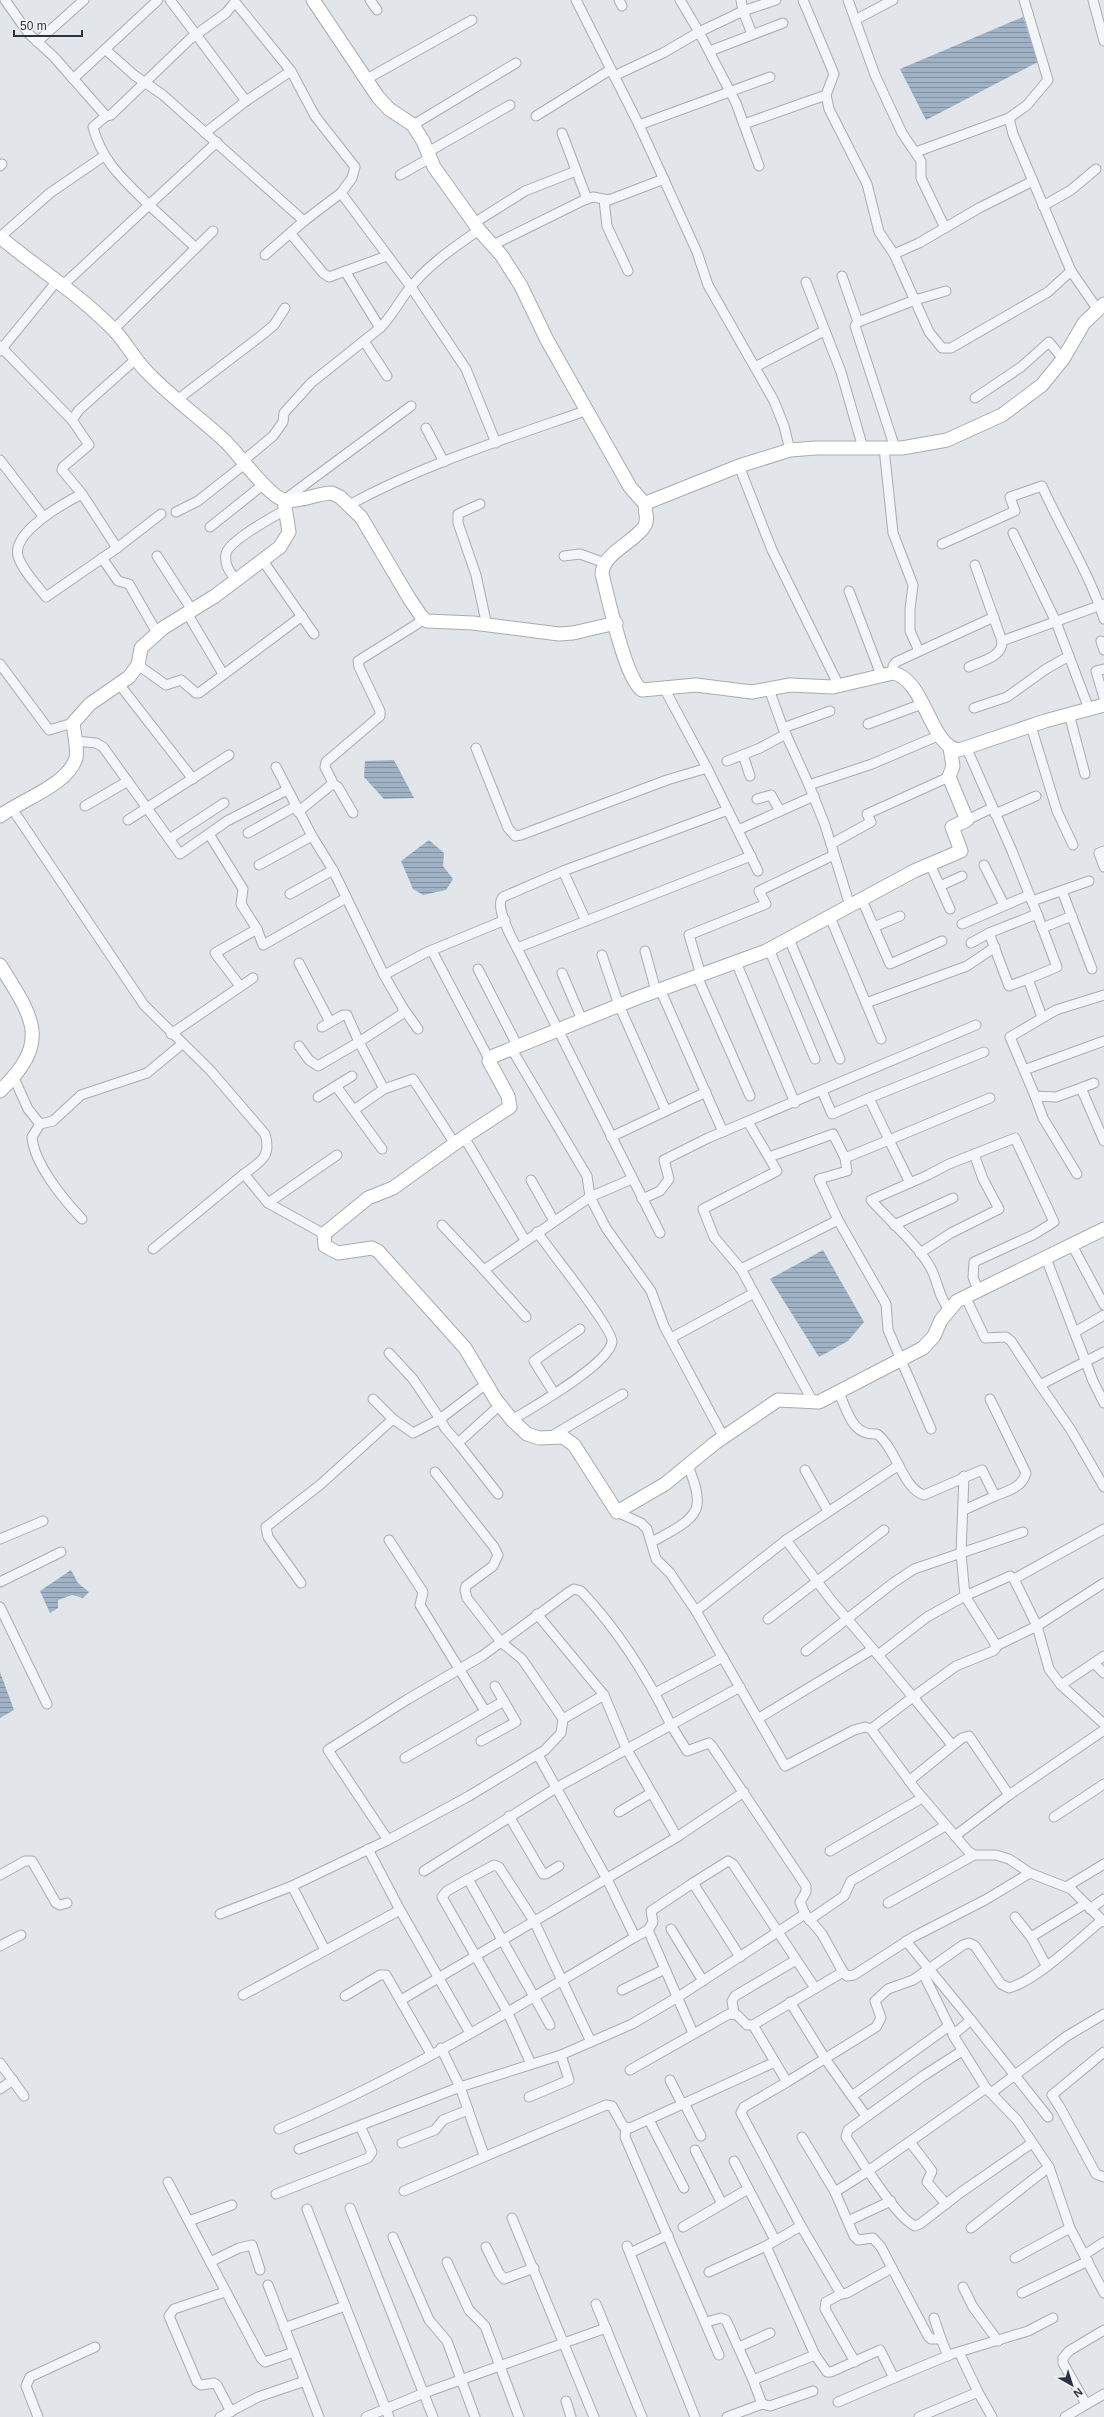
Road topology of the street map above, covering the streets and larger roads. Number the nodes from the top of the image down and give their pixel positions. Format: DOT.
graph roads {
  1 [pos="5,0"];
  2 [pos="84,0"];
  3 [pos="158,0"];
  4 [pos="170,0"];
  5 [pos="370,0"];
  6 [pos="576,0"];
  7 [pos="680,0"];
  8 [pos="741,0"];
  9 [pos="776,0"];
  10 [pos="803,0"];
  11 [pos="848,0"];
  12 [pos="893,0"];
  13 [pos="1024,0"];
  14 [pos="1092,0"];
  15 [pos="315,1"];
  16 [pos="377,10"];
  17 [pos="743,11"];
  18 [pos="472,20"];
  19 [pos="855,20"];
  20 [pos="783,23"];
  21 [pos="699,32"];
  22 [pos="196,34"];
  23 [pos="752,34"];
  24 [pos="1104,41"];
  25 [pos="37,42"];
  26 [pos="106,50"];
  27 [pos="710,51"];
  28 [pos="516,62"];
  29 [pos="291,71"];
  30 [pos="612,73"];
  31 [pos="770,77"];
  32 [pos="73,79"];
  33 [pos="365,80"];
  34 [pos="146,84"];
  35 [pos="731,91"];
  36 [pos="826,94"];
  37 [pos="246,101"];
  38 [pos="510,105"];
  39 [pos="106,116"];
  40 [pos="536,116"];
  41 [pos="1009,118"];
  42 [pos="744,124"];
  43 [pos="413,125"];
  44 [pos="639,125"];
  45 [pos="205,133"];
  46 [pos="562,133"];
  47 [pos="217,142"];
  48 [pos="916,152"];
  49 [pos="429,155"];
  50 [pos="104,156"];
  51 [pos="759,166"];
  52 [pos="1096,170"];
  53 [pos="576,171"];
  54 [pos="400,175"];
  55 [pos="664,179"];
  56 [pos="1033,181"];
  57 [pos="341,193"];
  58 [pos="587,199"];
  59 [pos="604,200"];
  60 [pos="149,204"];
  61 [pos="1043,206"];
  62 [pos="304,222"];
  63 [pos="476,227"];
  64 [pos="945,228"];
  65 [pos="213,231"];
  66 [pos="291,234"];
  67 [pos="0,237"];
  68 [pos="492,245"];
  69 [pos="196,248"];
  70 [pos="265,254"];
  71 [pos="894,254"];
  72 [pos="387,256"];
  73 [pos="345,271"];
  74 [pos="628,271"];
  75 [pos="1071,271"];
  76 [pos="842,276"];
  77 [pos="806,282"];
  78 [pos="60,283"];
  79 [pos="411,287"];
  80 [pos="946,290"];
  81 [pos="915,300"];
  82 [pos="1101,307"];
  83 [pos="285,308"];
  84 [pos="858,322"];
  85 [pos="380,328"];
  86 [pos="114,329"];
  87 [pos="824,331"];
  88 [pos="364,341"];
  89 [pos="1,348"];
  90 [pos="136,359"];
  91 [pos="1063,359"];
  92 [pos="755,367"];
  93 [pos="387,376"];
  94 [pos="976,398"];
  95 [pos="176,400"];
  96 [pos="410,406"];
  97 [pos="588,410"];
  98 [pos="72,420"];
  99 [pos="426,428"];
  100 [pos="496,443"];
  101 [pos="863,448"];
  102 [pos="890,448"];
  103 [pos="790,450"];
  104 [pos="0,460"];
  105 [pos="244,462"];
  106 [pos="444,462"];
  107 [pos="739,466"];
  108 [pos="264,484"];
  109 [pos="82,494"];
  110 [pos="480,504"];
  111 [pos="645,504"];
  112 [pos="285,505"];
  113 [pos="349,505"];
  114 [pos="176,512"];
  115 [pos="161,514"];
  116 [pos="43,516"];
  117 [pos="210,527"];
  118 [pos="1013,533"];
  119 [pos="942,544"];
  120 [pos="117,548"];
  121 [pos="157,556"];
  122 [pos="564,556"];
  123 [pos="102,558"];
  124 [pos="263,562"];
  125 [pos="605,563"];
  126 [pos="975,565"];
  127 [pos="236,580"];
  128 [pos="849,591"];
  129 [pos="1102,606"];
  130 [pos="190,611"];
  131 [pos="302,616"];
  132 [pos="994,617"];
  133 [pos="425,619"];
  134 [pos="1104,619"];
  135 [pos="1056,622"];
  136 [pos="616,623"];
  137 [pos="487,626"];
  138 [pos="157,633"];
  139 [pos="314,634"];
  140 [pos="1002,641"];
  141 [pos="1101,641"];
  142 [pos="1104,650"];
  143 [pos="919,651"];
  144 [pos="1069,656"];
  145 [pos="0,664"];
  146 [pos="138,665"];
  147 [pos="969,666"];
  148 [pos="1104,669"];
  149 [pos="223,674"];
  150 [pos="887,674"];
  151 [pos="119,684"];
  152 [pos="839,686"];
  153 [pos="664,688"];
  154 [pos="769,689"];
  155 [pos="1104,698"];
  156 [pos="922,704"];
  157 [pos="1104,705"];
  158 [pos="974,708"];
  159 [pos="1089,709"];
  160 [pos="830,712"];
  161 [pos="1069,714"];
  162 [pos="73,724"];
  163 [pos="868,724"];
  164 [pos="1031,726"];
  165 [pos="784,731"];
  166 [pos="940,735"];
  167 [pos="75,742"];
  168 [pos="476,748"];
  169 [pos="950,748"];
  170 [pos="967,749"];
  171 [pos="743,755"];
  172 [pos="229,756"];
  173 [pos="727,761"];
  174 [pos="276,767"];
  175 [pos="707,768"];
  176 [pos="1085,774"];
  177 [pos="750,776"];
  178 [pos="949,777"];
  179 [pos="193,779"];
  180 [pos="128,781"];
  181 [pos="332,783"];
  182 [pos="809,785"];
  183 [pos="287,790"];
  184 [pos="814,796"];
  185 [pos="1036,796"];
  186 [pos="757,799"];
  187 [pos="224,803"];
  188 [pos="85,806"];
  189 [pos="11,807"];
  190 [pos="147,808"];
  191 [pos="297,809"];
  192 [pos="728,810"];
  193 [pos="780,811"];
  194 [pos="993,811"];
  195 [pos="353,812"];
  196 [pos="0,816"];
  197 [pos="128,820"];
  198 [pos="967,820"];
  199 [pos="738,830"];
  200 [pos="248,833"];
  201 [pos="209,834"];
  202 [pos="312,836"];
  203 [pos="169,839"];
  204 [pos="831,844"];
  205 [pos="1073,845"];
  206 [pos="1104,851"];
  207 [pos="834,855"];
  208 [pos="750,856"];
  209 [pos="930,864"];
  210 [pos="259,865"];
  211 [pos="984,866"];
  212 [pos="1104,867"];
  213 [pos="333,870"];
  214 [pos="563,871"];
  215 [pos="758,871"];
  216 [pos="962,876"];
  217 [pos="1089,881"];
  218 [pos="940,886"];
  219 [pos="1062,891"];
  220 [pos="290,894"];
  221 [pos="346,898"];
  222 [pos="1030,898"];
  223 [pos="862,900"];
  224 [pos="1004,905"];
  225 [pos="850,906"];
  226 [pos="950,909"];
  227 [pos="1036,914"];
  228 [pos="900,916"];
  229 [pos="1072,916"];
  230 [pos="830,917"];
  231 [pos="505,920"];
  232 [pos="586,921"];
  233 [pos="962,924"];
  234 [pos="874,927"];
  235 [pos="1042,928"];
  236 [pos="257,929"];
  237 [pos="989,933"];
  238 [pos="789,939"];
  239 [pos="942,940"];
  240 [pos="971,942"];
  241 [pos="994,947"];
  242 [pos="518,948"];
  243 [pos="769,949"];
  244 [pos="432,951"];
  245 [pos="645,951"];
  246 [pos="602,955"];
  247 [pos="736,962"];
  248 [pos="299,963"];
  249 [pos="0,965"];
  250 [pos="478,969"];
  251 [pos="1092,969"];
  252 [pos="562,973"];
  253 [pos="384,975"];
  254 [pos="699,975"];
  255 [pos="253,978"];
  256 [pos="1028,979"];
  257 [pos="240,986"];
  258 [pos="658,990"];
  259 [pos="1104,995"];
  260 [pos="866,1003"];
  261 [pos="619,1005"];
  262 [pos="403,1008"];
  263 [pos="1042,1017"];
  264 [pos="582,1020"];
  265 [pos="330,1022"];
  266 [pos="976,1025"];
  267 [pos="322,1027"];
  268 [pos="418,1029"];
  269 [pos="560,1029"];
  270 [pos="171,1034"];
  271 [pos="881,1040"];
  272 [pos="1104,1041"];
  273 [pos="359,1042"];
  274 [pos="182,1044"];
  275 [pos="299,1046"];
  276 [pos="514,1047"];
  277 [pos="984,1052"];
  278 [pos="489,1059"];
  279 [pos="840,1059"];
  280 [pos="815,1060"];
  281 [pos="1024,1070"];
  282 [pos="352,1076"];
  283 [pos="14,1078"];
  284 [pos="1094,1083"];
  285 [pos="336,1086"];
  286 [pos="1081,1088"];
  287 [pos="384,1089"];
  288 [pos="0,1091"];
  289 [pos="822,1091"];
  290 [pos="706,1092"];
  291 [pos="750,1096"];
  292 [pos="1034,1096"];
  293 [pos="318,1097"];
  294 [pos="869,1098"];
  295 [pos="990,1098"];
  296 [pos="795,1103"];
  297 [pos="354,1110"];
  298 [pos="666,1111"];
  299 [pos="748,1122"];
  300 [pos="40,1124"];
  301 [pos="723,1132"];
  302 [pos="611,1137"];
  303 [pos="460,1140"];
  304 [pos="890,1140"];
  305 [pos="1104,1141"];
  306 [pos="382,1149"];
  307 [pos="974,1154"];
  308 [pos="337,1156"];
  309 [pos="769,1157"];
  310 [pos="845,1158"];
  311 [pos="244,1174"];
  312 [pos="1077,1174"];
  313 [pos="632,1179"];
  314 [pos="531,1180"];
  315 [pos="910,1183"];
  316 [pos="590,1197"];
  317 [pos="953,1198"];
  318 [pos="642,1199"];
  319 [pos="268,1203"];
  320 [pos="82,1219"];
  321 [pos="838,1220"];
  322 [pos="554,1221"];
  323 [pos="442,1225"];
  324 [pos="894,1225"];
  325 [pos="537,1232"];
  326 [pos="660,1233"];
  327 [pos="1103,1233"];
  328 [pos="324,1234"];
  329 [pos="526,1240"];
  330 [pos="1072,1245"];
  331 [pos="153,1249"];
  332 [pos="920,1253"];
  333 [pos="1046,1258"];
  334 [pos="741,1269"];
  335 [pos="484,1270"];
  336 [pos="978,1290"];
  337 [pos="754,1293"];
  338 [pos="965,1296"];
  339 [pos="1104,1305"];
  340 [pos="949,1309"];
  341 [pos="1104,1315"];
  342 [pos="526,1318"];
  343 [pos="580,1329"];
  344 [pos="1075,1332"];
  345 [pos="671,1338"];
  346 [pos="1104,1352"];
  347 [pos="389,1353"];
  348 [pos="902,1360"];
  349 [pos="1085,1361"];
  350 [pos="486,1384"];
  351 [pos="1040,1385"];
  352 [pos="554,1393"];
  353 [pos="839,1393"];
  354 [pos="623,1394"];
  355 [pos="373,1399"];
  356 [pos="990,1399"];
  357 [pos="812,1402"];
  358 [pos="1104,1403"];
  359 [pos="500,1405"];
  360 [pos="393,1419"];
  361 [pos="440,1419"];
  362 [pos="512,1420"];
  363 [pos="931,1429"];
  364 [pos="548,1438"];
  365 [pos="724,1438"];
  366 [pos="458,1443"];
  367 [pos="688,1465"];
  368 [pos="899,1465"];
  369 [pos="805,1470"];
  370 [pos="435,1472"];
  371 [pos="964,1476"];
  372 [pos="1104,1487"];
  373 [pos="498,1494"];
  374 [pos="995,1496"];
  375 [pos="964,1510"];
  376 [pos="828,1511"];
  377 [pos="617,1512"];
  378 [pos="43,1521"];
  379 [pos="1104,1529"];
  380 [pos="884,1530"];
  381 [pos="1023,1532"];
  382 [pos="0,1539"];
  383 [pos="390,1540"];
  384 [pos="786,1540"];
  385 [pos="652,1542"];
  386 [pos="61,1552"];
  387 [pos="961,1553"];
  388 [pos="1014,1579"];
  389 [pos="0,1582"];
  390 [pos="817,1582"];
  391 [pos="301,1583"];
  392 [pos="1104,1583"];
  393 [pos="965,1596"];
  394 [pos="696,1611"];
  395 [pos="1,1612"];
  396 [pos="537,1614"];
  397 [pos="768,1619"];
  398 [pos="847,1619"];
  399 [pos="1037,1626"];
  400 [pos="501,1642"];
  401 [pos="996,1646"];
  402 [pos="806,1651"];
  403 [pos="876,1652"];
  404 [pos="1104,1656"];
  405 [pos="723,1657"];
  406 [pos="1094,1663"];
  407 [pos="461,1668"];
  408 [pos="1104,1673"];
  409 [pos="1062,1685"];
  410 [pos="496,1686"];
  411 [pos="740,1687"];
  412 [pos="655,1693"];
  413 [pos="604,1695"];
  414 [pos="913,1697"];
  415 [pos="504,1701"];
  416 [pos="47,1704"];
  417 [pos="485,1711"];
  418 [pos="759,1718"];
  419 [pos="563,1719"];
  420 [pos="1104,1724"];
  421 [pos="671,1725"];
  422 [pos="871,1730"];
  423 [pos="1104,1730"];
  424 [pos="481,1741"];
  425 [pos="952,1746"];
  426 [pos="626,1748"];
  427 [pos="538,1755"];
  428 [pos="405,1758"];
  429 [pos="909,1781"];
  430 [pos="1104,1784"];
  431 [pos="556,1788"];
  432 [pos="652,1792"];
  433 [pos="744,1792"];
  434 [pos="1009,1795"];
  435 [pos="922,1798"];
  436 [pos="619,1812"];
  437 [pos="509,1816"];
  438 [pos="1054,1817"];
  439 [pos="945,1826"];
  440 [pos="955,1836"];
  441 [pos="677,1837"];
  442 [pos="388,1840"];
  443 [pos="368,1849"];
  444 [pos="830,1851"];
  445 [pos="974,1855"];
  446 [pos="1104,1864"];
  447 [pos="559,1866"];
  448 [pos="424,1871"];
  449 [pos="1030,1873"];
  450 [pos="0,1875"];
  451 [pos="468,1879"];
  452 [pos="607,1879"];
  453 [pos="693,1883"];
  454 [pos="292,1886"];
  455 [pos="1066,1887"];
  456 [pos="1104,1900"];
  457 [pos="67,1903"];
  458 [pos="888,1903"];
  459 [pos="1087,1906"];
  460 [pos="400,1910"];
  461 [pos="220,1914"];
  462 [pos="807,1917"];
  463 [pos="1015,1917"];
  464 [pos="1103,1921"];
  465 [pos="534,1922"];
  466 [pos="671,1929"];
  467 [pos="648,1930"];
  468 [pos="778,1932"];
  469 [pos="21,1935"];
  470 [pos="635,1937"];
  471 [pos="1031,1937"];
  472 [pos="504,1940"];
  473 [pos="906,1941"];
  474 [pos="0,1946"];
  475 [pos="325,1950"];
  476 [pos="476,1957"];
  477 [pos="740,1957"];
  478 [pos="796,1960"];
  479 [pos="1046,1965"];
  480 [pos="665,1969"];
  481 [pos="926,1971"];
  482 [pos="843,1972"];
  483 [pos="438,1978"];
  484 [pos="561,1981"];
  485 [pos="703,1981"];
  486 [pos="814,1988"];
  487 [pos="622,1990"];
  488 [pos="242,1995"];
  489 [pos="345,1996"];
  490 [pos="535,1996"];
  491 [pos="678,1997"];
  492 [pos="401,2000"];
  493 [pos="790,2002"];
  494 [pos="507,2011"];
  495 [pos="734,2013"];
  496 [pos="1102,2018"];
  497 [pos="971,2020"];
  498 [pos="550,2024"];
  499 [pos="753,2024"];
  500 [pos="949,2026"];
  501 [pos="470,2033"];
  502 [pos="693,2033"];
  503 [pos="953,2035"];
  504 [pos="591,2042"];
  505 [pos="441,2048"];
  506 [pos="962,2051"];
  507 [pos="1104,2052"];
  508 [pos="431,2054"];
  509 [pos="561,2055"];
  510 [pos="826,2060"];
  511 [pos="775,2062"];
  512 [pos="0,2063"];
  513 [pos="531,2064"];
  514 [pos="630,2070"];
  515 [pos="1014,2076"];
  516 [pos="12,2080"];
  517 [pos="670,2080"];
  518 [pos="787,2082"];
  519 [pos="460,2087"];
  520 [pos="0,2088"];
  521 [pos="989,2091"];
  522 [pos="24,2096"];
  523 [pos="852,2096"];
  524 [pos="529,2097"];
  525 [pos="683,2104"];
  526 [pos="468,2110"];
  527 [pos="866,2116"];
  528 [pos="1048,2117"];
  529 [pos="649,2120"];
  530 [pos="360,2126"];
  531 [pos="626,2128"];
  532 [pos="279,2129"];
  533 [pos="701,2136"];
  534 [pos="802,2137"];
  535 [pos="910,2142"];
  536 [pos="402,2143"];
  537 [pos="1032,2143"];
  538 [pos="299,2149"];
  539 [pos="695,2150"];
  540 [pos="484,2156"];
  541 [pos="734,2161"];
  542 [pos="1049,2167"];
  543 [pos="868,2172"];
  544 [pos="1104,2178"];
  545 [pos="168,2182"];
  546 [pos="684,2188"];
  547 [pos="748,2189"];
  548 [pos="404,2191"];
  549 [pos="835,2192"];
  550 [pos="276,2194"];
  551 [pos="891,2201"];
  552 [pos="232,2204"];
  553 [pos="722,2204"];
  554 [pos="946,2204"];
  555 [pos="350,2208"];
  556 [pos="307,2209"];
  557 [pos="512,2218"];
  558 [pos="848,2220"];
  559 [pos="189,2221"];
  560 [pos="801,2226"];
  561 [pos="683,2227"];
  562 [pos="971,2228"];
  563 [pos="1070,2228"];
  564 [pos="668,2235"];
  565 [pos="393,2237"];
  566 [pos="775,2240"];
  567 [pos="1104,2242"];
  568 [pos="766,2246"];
  569 [pos="486,2247"];
  570 [pos="1015,2258"];
  571 [pos="1086,2258"];
  572 [pos="210,2262"];
  573 [pos="447,2262"];
  574 [pos="534,2268"];
  575 [pos="892,2268"];
  576 [pos="260,2270"];
  577 [pos="709,2272"];
  578 [pos="268,2285"];
  579 [pos="963,2288"];
  580 [pos="225,2292"];
  581 [pos="1104,2292"];
  582 [pos="1022,2293"];
  583 [pos="841,2294"];
  584 [pos="596,2304"];
  585 [pos="345,2306"];
  586 [pos="934,2318"];
  587 [pos="1053,2318"];
  588 [pos="706,2322"];
  589 [pos="284,2328"];
  590 [pos="606,2328"];
  591 [pos="1104,2330"];
  592 [pos="770,2333"];
  593 [pos="941,2340"];
  594 [pos="998,2341"];
  595 [pos="564,2344"];
  596 [pos="95,2347"];
  597 [pos="739,2347"];
  598 [pos="294,2352"];
  599 [pos="959,2352"];
  600 [pos="719,2355"];
  601 [pos="815,2355"];
  602 [pos="948,2356"];
  603 [pos="855,2362"];
  604 [pos="501,2366"];
  605 [pos="894,2378"];
  606 [pos="305,2380"];
  607 [pos="462,2380"];
  608 [pos="753,2380"];
  609 [pos="812,2391"];
  610 [pos="978,2392"];
  611 [pos="424,2393"];
  612 [pos="1104,2394"];
  613 [pos="566,2401"];
  614 [pos="838,2402"];
  615 [pos="762,2404"];
  616 [pos="1086,2404"];
  617 [pos="231,2412"];
  618 [pos="387,2413"];
  619 [pos="691,2416"];
  620 [pos="38,2417"];
  621 [pos="220,2417"];
  622 [pos="319,2417"];
  623 [pos="366,2417"];
  624 [pos="433,2417"];
  625 [pos="475,2417"];
  626 [pos="519,2417"];
  627 [pos="571,2417"];
  628 [pos="594,2417"];
  629 [pos="642,2417"];
  630 [pos="727,2417"];
  631 [pos="919,2417"];
  632 [pos="992,2417"];
  633 [pos="1065,2417"];
  1 -- 25 [label="street"];
  2 -- 25 [label="street"];
  3 -- 26 [label="street"];
  4 -- 22 [label="street"];
  5 -- 16 [label="street"];
  6 -- 30 [label="street"];
  7 -- 21 [label="street"];
  8 -- 17 [label="street"];
  9 -- 17 [label="street"];
  10 -- 36 [label="street"];
  11 -- 19 [label="street"];
  12 -- 19 [label="street"];
  13 -- 41 [label="street"];
  14 -- 24 [label="street"];
  15 -- 33 [label="street"];
  17 -- 21 [label="street"];
  17 -- 23 [label="street"];
  18 -- 33 [label="street"];
  19 -- 48 [label="street"];
  20 -- 23 [label="street"];
  21 -- 27 [label="street"];
  21 -- 30 [label="street"];
  22 -- 29 [label="street"];
  22 -- 34 [label="street"];
  22 -- 37 [label="street"];
  23 -- 27 [label="street"];
  25 -- 32 [label="street"];
  26 -- 32 [label="street"];
  26 -- 34 [label="street"];
  27 -- 35 [label="street"];
  28 -- 43 [label="street"];
  29 -- 37 [label="street"];
  29 -- 57 [label="street"];
  30 -- 40 [label="street"];
  30 -- 44 [label="street"];
  31 -- 35 [label="street"];
  32 -- 39 [label="street"];
  33 -- 43 [label="street"];
  34 -- 39 [label="street"];
  34 -- 45 [label="street"];
  35 -- 42 [label="street"];
  35 -- 44 [label="street"];
  36 -- 42 [label="street"];
  36 -- 71 [label="street"];
  37 -- 45 [label="street"];
  38 -- 49 [label="street"];
  39 -- 50 [label="street"];
  41 -- 48 [label="street"];
  41 -- 56 [label="street"];
  42 -- 51 [label="street"];
  43 -- 49 [label="street"];
  44 -- 55 [label="street"];
  45 -- 47 [label="street"];
  46 -- 53 [label="street"];
  47 -- 60 [label="street"];
  47 -- 62 [label="street"];
  48 -- 64 [label="street"];
  49 -- 54 [label="street"];
  49 -- 63 [label="street"];
  50 -- 60 [label="street"];
  50 -- 67 [label="street"];
  52 -- 61 [label="street"];
  53 -- 58 [label="street"];
  53 -- 63 [label="street"];
  55 -- 59 [label="street"];
  55 -- 92 [label="street"];
  56 -- 61 [label="street"];
  56 -- 64 [label="street"];
  57 -- 62 [label="street"];
  57 -- 72 [label="street"];
  58 -- 59 [label="street"];
  58 -- 68 [label="street"];
  59 -- 74 [label="street"];
  60 -- 69 [label="street"];
  60 -- 78 [label="street"];
  61 -- 75 [label="street"];
  62 -- 66 [label="street"];
  63 -- 68 [label="street"];
  63 -- 79 [label="street"];
  64 -- 71 [label="street"];
  65 -- 69 [label="street"];
  66 -- 70 [label="street"];
  66 -- 73 [label="street"];
  67 -- 78 [label="street"];
  68 -- 97 [label="street"];
  69 -- 86 [label="street"];
  71 -- 81 [label="street"];
  72 -- 73 [label="street"];
  72 -- 79 [label="street"];
  73 -- 85 [label="street"];
  75 -- 81 [label="street"];
  75 -- 82 [label="street"];
  76 -- 84 [label="street"];
  77 -- 87 [label="street"];
  78 -- 86 [label="street"];
  78 -- 89 [label="street"];
  79 -- 85 [label="street"];
  79 -- 100 [label="street"];
  80 -- 81 [label="street"];
  81 -- 84 [label="street"];
  82 -- 91 [label="street"];
  83 -- 95 [label="street"];
  84 -- 102 [label="street"];
  85 -- 88 [label="street"];
  86 -- 90 [label="street"];
  87 -- 92 [label="street"];
  87 -- 101 [label="street"];
  88 -- 93 [label="street"];
  88 -- 105 [label="street"];
  89 -- 98 [label="street"];
  90 -- 95 [label="street"];
  90 -- 98 [label="street"];
  91 -- 94 [label="street"];
  91 -- 102 [label="street"];
  92 -- 103 [label="street"];
  95 -- 105 [label="street"];
  96 -- 112 [label="street"];
  97 -- 100 [label="street"];
  97 -- 111 [label="street"];
  98 -- 109 [label="street"];
  99 -- 106 [label="street"];
  100 -- 106 [label="street"];
  101 -- 102 [label="street"];
  101 -- 103 [label="street"];
  102 -- 143 [label="street"];
  103 -- 107 [label="street"];
  104 -- 116 [label="street"];
  105 -- 108 [label="street"];
  105 -- 114 [label="street"];
  106 -- 113 [label="street"];
  107 -- 111 [label="street"];
  107 -- 152 [label="street"];
  108 -- 112 [label="street"];
  108 -- 117 [label="street"];
  109 -- 116 [label="street"];
  109 -- 120 [label="street"];
  110 -- 137 [label="street"];
  111 -- 125 [label="street"];
  112 -- 113 [label="street"];
  112 -- 124 [label="street"];
  112 -- 127 [label="street"];
  113 -- 133 [label="street"];
  115 -- 120 [label="street"];
  116 -- 123 [label="street"];
  118 -- 135 [label="street"];
  119 -- 129 [label="street"];
  120 -- 123 [label="street"];
  121 -- 130 [label="street"];
  122 -- 125 [label="street"];
  123 -- 138 [label="street"];
  124 -- 127 [label="street"];
  124 -- 131 [label="street"];
  125 -- 136 [label="street"];
  126 -- 132 [label="street"];
  127 -- 130 [label="street"];
  128 -- 150 [label="street"];
  129 -- 134 [label="street"];
  129 -- 135 [label="street"];
  130 -- 138 [label="street"];
  130 -- 149 [label="street"];
  131 -- 139 [label="street"];
  131 -- 149 [label="street"];
  132 -- 140 [label="street"];
  132 -- 143 [label="street"];
  133 -- 137 [label="street"];
  133 -- 181 [label="street"];
  135 -- 140 [label="street"];
  135 -- 144 [label="street"];
  136 -- 137 [label="street"];
  136 -- 153 [label="street"];
  138 -- 146 [label="street"];
  140 -- 147 [label="street"];
  141 -- 142 [label="street"];
  143 -- 150 [label="street"];
  144 -- 158 [label="street"];
  144 -- 159 [label="street"];
  145 -- 162 [label="street"];
  146 -- 149 [label="street"];
  146 -- 151 [label="street"];
  148 -- 155 [label="street"];
  150 -- 152 [label="street"];
  150 -- 156 [label="street"];
  151 -- 162 [label="street"];
  151 -- 179 [label="street"];
  152 -- 154 [label="street"];
  153 -- 154 [label="street"];
  153 -- 175 [label="street"];
  154 -- 165 [label="street"];
  156 -- 163 [label="street"];
  156 -- 166 [label="street"];
  157 -- 159 [label="street"];
  159 -- 161 [label="street"];
  160 -- 165 [label="street"];
  161 -- 164 [label="street"];
  161 -- 176 [label="street"];
  162 -- 167 [label="street"];
  164 -- 170 [label="street"];
  164 -- 205 [label="street"];
  165 -- 171 [label="street"];
  165 -- 182 [label="street"];
  166 -- 169 [label="street"];
  166 -- 182 [label="street"];
  167 -- 180 [label="street"];
  167 -- 189 [label="street"];
  168 -- 175 [label="street"];
  169 -- 170 [label="street"];
  169 -- 178 [label="street"];
  170 -- 194 [label="street"];
  171 -- 173 [label="street"];
  171 -- 177 [label="street"];
  172 -- 179 [label="street"];
  174 -- 183 [label="street"];
  175 -- 192 [label="street"];
  178 -- 198 [label="street"];
  178 -- 204 [label="street"];
  179 -- 190 [label="street"];
  180 -- 188 [label="street"];
  180 -- 190 [label="street"];
  181 -- 191 [label="street"];
  181 -- 195 [label="street"];
  182 -- 184 [label="street"];
  183 -- 191 [label="street"];
  183 -- 201 [label="street"];
  184 -- 193 [label="street"];
  184 -- 204 [label="street"];
  185 -- 194 [label="street"];
  186 -- 193 [label="street"];
  187 -- 203 [label="street"];
  189 -- 196 [label="street"];
  189 -- 270 [label="street"];
  190 -- 197 [label="street"];
  190 -- 203 [label="street"];
  191 -- 200 [label="street"];
  191 -- 202 [label="street"];
  192 -- 199 [label="street"];
  192 -- 214 [label="street"];
  193 -- 199 [label="street"];
  194 -- 198 [label="street"];
  194 -- 222 [label="street"];
  198 -- 209 [label="street"];
  199 -- 208 [label="street"];
  201 -- 203 [label="street"];
  201 -- 236 [label="street"];
  202 -- 210 [label="street"];
  202 -- 213 [label="street"];
  204 -- 207 [label="street"];
  206 -- 212 [label="street"];
  207 -- 225 [label="street"];
  207 -- 254 [label="street"];
  208 -- 215 [label="street"];
  208 -- 232 [label="street"];
  209 -- 218 [label="street"];
  209 -- 223 [label="street"];
  211 -- 224 [label="street"];
  213 -- 220 [label="street"];
  213 -- 221 [label="street"];
  214 -- 231 [label="street"];
  214 -- 232 [label="street"];
  216 -- 218 [label="street"];
  217 -- 219 [label="street"];
  218 -- 226 [label="street"];
  219 -- 222 [label="street"];
  219 -- 229 [label="street"];
  221 -- 236 [label="street"];
  221 -- 253 [label="street"];
  222 -- 224 [label="street"];
  222 -- 227 [label="street"];
  223 -- 225 [label="street"];
  223 -- 234 [label="street"];
  224 -- 233 [label="street"];
  225 -- 230 [label="street"];
  227 -- 235 [label="street"];
  227 -- 237 [label="street"];
  228 -- 234 [label="street"];
  229 -- 235 [label="street"];
  229 -- 251 [label="street"];
  230 -- 238 [label="street"];
  230 -- 260 [label="street"];
  231 -- 242 [label="street"];
  231 -- 244 [label="street"];
  232 -- 242 [label="street"];
  234 -- 239 [label="street"];
  235 -- 256 [label="street"];
  236 -- 257 [label="street"];
  237 -- 240 [label="street"];
  237 -- 241 [label="street"];
  238 -- 243 [label="street"];
  238 -- 279 [label="street"];
  241 -- 256 [label="street"];
  241 -- 260 [label="street"];
  242 -- 269 [label="street"];
  243 -- 247 [label="street"];
  243 -- 280 [label="street"];
  244 -- 253 [label="street"];
  244 -- 278 [label="street"];
  245 -- 258 [label="street"];
  246 -- 261 [label="street"];
  247 -- 254 [label="street"];
  247 -- 296 [label="street"];
  248 -- 265 [label="street"];
  249 -- 283 [label="street"];
  250 -- 276 [label="street"];
  252 -- 264 [label="street"];
  253 -- 262 [label="street"];
  254 -- 258 [label="street"];
  254 -- 291 [label="street"];
  255 -- 257 [label="street"];
  256 -- 263 [label="street"];
  257 -- 270 [label="street"];
  258 -- 261 [label="street"];
  258 -- 290 [label="street"];
  259 -- 263 [label="street"];
  260 -- 271 [label="street"];
  261 -- 264 [label="street"];
  261 -- 298 [label="street"];
  262 -- 268 [label="street"];
  262 -- 273 [label="street"];
  263 -- 281 [label="street"];
  264 -- 269 [label="street"];
  265 -- 267 [label="street"];
  265 -- 273 [label="street"];
  266 -- 289 [label="street"];
  269 -- 276 [label="street"];
  269 -- 302 [label="street"];
  270 -- 274 [label="street"];
  272 -- 281 [label="street"];
  273 -- 275 [label="street"];
  273 -- 287 [label="street"];
  274 -- 300 [label="street"];
  274 -- 311 [label="street"];
  276 -- 278 [label="street"];
  276 -- 316 [label="street"];
  277 -- 294 [label="street"];
  278 -- 303 [label="street"];
  281 -- 292 [label="street"];
  282 -- 285 [label="street"];
  283 -- 288 [label="street"];
  283 -- 300 [label="street"];
  284 -- 286 [label="street"];
  285 -- 293 [label="street"];
  285 -- 297 [label="street"];
  286 -- 292 [label="street"];
  286 -- 305 [label="street"];
  287 -- 297 [label="street"];
  287 -- 303 [label="street"];
  289 -- 294 [label="street"];
  289 -- 296 [label="street"];
  290 -- 298 [label="street"];
  290 -- 301 [label="street"];
  292 -- 312 [label="street"];
  294 -- 304 [label="street"];
  295 -- 304 [label="street"];
  296 -- 299 [label="street"];
  297 -- 306 [label="street"];
  298 -- 302 [label="street"];
  299 -- 301 [label="street"];
  299 -- 309 [label="street"];
  300 -- 320 [label="street"];
  301 -- 318 [label="street"];
  302 -- 313 [label="street"];
  303 -- 328 [label="street"];
  303 -- 329 [label="street"];
  304 -- 310 [label="street"];
  304 -- 315 [label="street"];
  307 -- 315 [label="street"];
  307 -- 332 [label="street"];
  307 -- 336 [label="street"];
  308 -- 319 [label="street"];
  309 -- 310 [label="street"];
  309 -- 334 [label="street"];
  310 -- 321 [label="street"];
  311 -- 319 [label="street"];
  311 -- 331 [label="street"];
  313 -- 316 [label="street"];
  313 -- 318 [label="street"];
  314 -- 322 [label="street"];
  315 -- 324 [label="street"];
  316 -- 322 [label="street"];
  316 -- 345 [label="street"];
  317 -- 324 [label="street"];
  318 -- 326 [label="street"];
  319 -- 328 [label="street"];
  321 -- 334 [label="street"];
  321 -- 348 [label="street"];
  322 -- 325 [label="street"];
  323 -- 335 [label="street"];
  324 -- 332 [label="street"];
  325 -- 329 [label="street"];
  325 -- 352 [label="street"];
  327 -- 330 [label="street"];
  328 -- 350 [label="street"];
  329 -- 335 [label="street"];
  330 -- 333 [label="street"];
  330 -- 339 [label="street"];
  332 -- 340 [label="street"];
  333 -- 336 [label="street"];
  333 -- 344 [label="street"];
  334 -- 337 [label="street"];
  335 -- 342 [label="street"];
  336 -- 338 [label="street"];
  337 -- 345 [label="street"];
  337 -- 357 [label="street"];
  338 -- 340 [label="street"];
  338 -- 351 [label="street"];
  340 -- 348 [label="street"];
  341 -- 344 [label="street"];
  343 -- 352 [label="street"];
  344 -- 349 [label="street"];
  345 -- 365 [label="street"];
  346 -- 349 [label="street"];
  347 -- 361 [label="street"];
  348 -- 353 [label="street"];
  348 -- 363 [label="street"];
  349 -- 351 [label="street"];
  349 -- 358 [label="street"];
  350 -- 359 [label="street"];
  350 -- 361 [label="street"];
  351 -- 372 [label="street"];
  352 -- 362 [label="street"];
  353 -- 357 [label="street"];
  353 -- 368 [label="street"];
  354 -- 364 [label="street"];
  355 -- 360 [label="street"];
  356 -- 374 [label="street"];
  357 -- 365 [label="street"];
  359 -- 362 [label="street"];
  359 -- 366 [label="street"];
  360 -- 361 [label="street"];
  360 -- 391 [label="street"];
  361 -- 366 [label="street"];
  362 -- 364 [label="street"];
  364 -- 377 [label="street"];
  365 -- 367 [label="street"];
  366 -- 373 [label="street"];
  367 -- 377 [label="street"];
  367 -- 385 [label="street"];
  368 -- 371 [label="street"];
  368 -- 376 [label="street"];
  369 -- 376 [label="street"];
  370 -- 400 [label="street"];
  371 -- 374 [label="street"];
  371 -- 375 [label="street"];
  374 -- 375 [label="street"];
  375 -- 387 [label="street"];
  376 -- 384 [label="street"];
  377 -- 385 [label="street"];
  378 -- 382 [label="street"];
  379 -- 388 [label="street"];
  380 -- 390 [label="street"];
  381 -- 387 [label="street"];
  383 -- 407 [label="street"];
  384 -- 390 [label="street"];
  384 -- 394 [label="street"];
  385 -- 394 [label="street"];
  386 -- 389 [label="street"];
  387 -- 393 [label="street"];
  387 -- 398 [label="street"];
  388 -- 393 [label="street"];
  388 -- 399 [label="street"];
  390 -- 397 [label="street"];
  390 -- 398 [label="street"];
  392 -- 399 [label="street"];
  393 -- 401 [label="street"];
  393 -- 403 [label="street"];
  394 -- 405 [label="street"];
  395 -- 416 [label="street"];
  396 -- 400 [label="street"];
  396 -- 412 [label="street"];
  396 -- 413 [label="street"];
  398 -- 402 [label="street"];
  398 -- 403 [label="street"];
  399 -- 401 [label="street"];
  399 -- 409 [label="street"];
  400 -- 407 [label="street"];
  400 -- 419 [label="street"];
  401 -- 414 [label="street"];
  403 -- 414 [label="street"];
  403 -- 418 [label="street"];
  404 -- 406 [label="street"];
  405 -- 411 [label="street"];
  405 -- 412 [label="street"];
  406 -- 408 [label="street"];
  406 -- 409 [label="street"];
  407 -- 417 [label="street"];
  407 -- 442 [label="street"];
  409 -- 420 [label="street"];
  410 -- 415 [label="street"];
  411 -- 418 [label="street"];
  411 -- 421 [label="street"];
  412 -- 421 [label="street"];
  413 -- 419 [label="street"];
  413 -- 426 [label="street"];
  414 -- 422 [label="street"];
  414 -- 425 [label="street"];
  415 -- 417 [label="street"];
  415 -- 424 [label="street"];
  417 -- 428 [label="street"];
  418 -- 422 [label="street"];
  419 -- 427 [label="street"];
  421 -- 426 [label="street"];
  421 -- 433 [label="street"];
  422 -- 429 [label="street"];
  423 -- 434 [label="street"];
  425 -- 429 [label="street"];
  425 -- 434 [label="street"];
  426 -- 431 [label="street"];
  426 -- 432 [label="street"];
  427 -- 431 [label="street"];
  427 -- 442 [label="street"];
  429 -- 435 [label="street"];
  430 -- 438 [label="street"];
  431 -- 437 [label="street"];
  431 -- 452 [label="street"];
  432 -- 436 [label="street"];
  432 -- 441 [label="street"];
  433 -- 441 [label="street"];
  433 -- 462 [label="street"];
  434 -- 440 [label="street"];
  435 -- 439 [label="street"];
  435 -- 444 [label="street"];
  437 -- 447 [label="street"];
  437 -- 448 [label="street"];
  439 -- 440 [label="street"];
  439 -- 462 [label="street"];
  440 -- 445 [label="street"];
  441 -- 452 [label="street"];
  442 -- 443 [label="street"];
  443 -- 454 [label="street"];
  443 -- 460 [label="street"];
  445 -- 449 [label="street"];
  445 -- 458 [label="street"];
  446 -- 455 [label="street"];
  449 -- 455 [label="street"];
  449 -- 473 [label="street"];
  450 -- 457 [label="street"];
  451 -- 465 [label="street"];
  451 -- 472 [label="street"];
  451 -- 476 [label="street"];
  452 -- 465 [label="street"];
  452 -- 470 [label="street"];
  453 -- 467 [label="street"];
  453 -- 468 [label="street"];
  453 -- 477 [label="street"];
  454 -- 461 [label="street"];
  454 -- 475 [label="street"];
  455 -- 459 [label="street"];
  456 -- 459 [label="street"];
  459 -- 464 [label="street"];
  459 -- 471 [label="street"];
  460 -- 475 [label="street"];
  460 -- 483 [label="street"];
  462 -- 468 [label="street"];
  462 -- 482 [label="street"];
  463 -- 471 [label="street"];
  464 -- 479 [label="street"];
  465 -- 472 [label="street"];
  465 -- 484 [label="street"];
  466 -- 485 [label="street"];
  467 -- 470 [label="street"];
  467 -- 480 [label="street"];
  468 -- 477 [label="street"];
  468 -- 478 [label="street"];
  469 -- 474 [label="street"];
  470 -- 484 [label="street"];
  471 -- 479 [label="street"];
  472 -- 476 [label="street"];
  472 -- 490 [label="street"];
  473 -- 481 [label="street"];
  473 -- 482 [label="street"];
  475 -- 488 [label="street"];
  476 -- 483 [label="street"];
  476 -- 494 [label="street"];
  477 -- 485 [label="street"];
  478 -- 486 [label="street"];
  478 -- 495 [label="street"];
  479 -- 481 [label="street"];
  480 -- 487 [label="street"];
  480 -- 491 [label="street"];
  481 -- 497 [label="street"];
  481 -- 500 [label="street"];
  481 -- 510 [label="street"];
  482 -- 486 [label="street"];
  483 -- 492 [label="street"];
  483 -- 501 [label="street"];
  484 -- 490 [label="street"];
  484 -- 504 [label="street"];
  485 -- 491 [label="street"];
  486 -- 493 [label="street"];
  489 -- 492 [label="street"];
  490 -- 494 [label="street"];
  490 -- 498 [label="street"];
  491 -- 502 [label="street"];
  491 -- 504 [label="street"];
  492 -- 508 [label="street"];
  493 -- 499 [label="street"];
  493 -- 510 [label="street"];
  494 -- 501 [label="street"];
  494 -- 513 [label="street"];
  495 -- 499 [label="street"];
  495 -- 502 [label="street"];
  496 -- 515 [label="street"];
  497 -- 503 [label="street"];
  497 -- 515 [label="street"];
  499 -- 511 [label="street"];
  500 -- 503 [label="street"];
  500 -- 523 [label="street"];
  501 -- 505 [label="street"];
  502 -- 514 [label="street"];
  503 -- 506 [label="street"];
  504 -- 509 [label="street"];
  505 -- 508 [label="street"];
  505 -- 519 [label="street"];
  506 -- 521 [label="street"];
  506 -- 527 [label="street"];
  507 -- 544 [label="street"];
  508 -- 532 [label="street"];
  509 -- 513 [label="street"];
  509 -- 524 [label="street"];
  510 -- 518 [label="street"];
  510 -- 523 [label="street"];
  511 -- 518 [label="street"];
  511 -- 525 [label="street"];
  512 -- 516 [label="street"];
  513 -- 519 [label="street"];
  515 -- 521 [label="street"];
  515 -- 528 [label="street"];
  516 -- 520 [label="street"];
  516 -- 522 [label="street"];
  517 -- 525 [label="street"];
  518 -- 560 [label="street"];
  519 -- 526 [label="street"];
  519 -- 530 [label="street"];
  521 -- 535 [label="street"];
  521 -- 537 [label="street"];
  523 -- 527 [label="street"];
  525 -- 529 [label="street"];
  525 -- 533 [label="street"];
  526 -- 536 [label="street"];
  526 -- 540 [label="street"];
  527 -- 543 [label="street"];
  529 -- 531 [label="street"];
  529 -- 546 [label="street"];
  530 -- 538 [label="street"];
  530 -- 550 [label="street"];
  531 -- 540 [label="street"];
  531 -- 564 [label="street"];
  534 -- 549 [label="street"];
  535 -- 543 [label="street"];
  535 -- 554 [label="street"];
  537 -- 542 [label="street"];
  537 -- 554 [label="street"];
  539 -- 553 [label="street"];
  540 -- 548 [label="street"];
  541 -- 547 [label="street"];
  542 -- 562 [label="street"];
  542 -- 563 [label="street"];
  543 -- 549 [label="street"];
  543 -- 551 [label="street"];
  545 -- 559 [label="street"];
  547 -- 553 [label="street"];
  547 -- 566 [label="street"];
  549 -- 558 [label="street"];
  551 -- 554 [label="street"];
  551 -- 558 [label="street"];
  552 -- 559 [label="street"];
  553 -- 561 [label="street"];
  555 -- 611 [label="street"];
  556 -- 585 [label="street"];
  557 -- 574 [label="street"];
  558 -- 575 [label="street"];
  559 -- 572 [label="street"];
  560 -- 566 [label="street"];
  560 -- 583 [label="street"];
  563 -- 570 [label="street"];
  563 -- 571 [label="street"];
  564 -- 588 [label="street"];
  564 -- 619 [label="street"];
  565 -- 607 [label="street"];
  566 -- 568 [label="street"];
  567 -- 571 [label="street"];
  568 -- 577 [label="street"];
  568 -- 601 [label="street"];
  569 -- 574 [label="street"];
  571 -- 581 [label="street"];
  571 -- 582 [label="street"];
  572 -- 576 [label="street"];
  572 -- 580 [label="street"];
  573 -- 604 [label="street"];
  574 -- 595 [label="street"];
  575 -- 583 [label="street"];
  575 -- 593 [label="street"];
  578 -- 589 [label="street"];
  579 -- 594 [label="street"];
  580 -- 598 [label="street"];
  580 -- 617 [label="street"];
  583 -- 603 [label="street"];
  584 -- 590 [label="street"];
  585 -- 589 [label="street"];
  585 -- 618 [label="street"];
  586 -- 593 [label="street"];
  587 -- 594 [label="street"];
  588 -- 597 [label="street"];
  588 -- 600 [label="street"];
  589 -- 598 [label="street"];
  590 -- 595 [label="street"];
  590 -- 629 [label="street"];
  591 -- 616 [label="street"];
  592 -- 597 [label="street"];
  593 -- 602 [label="street"];
  594 -- 599 [label="street"];
  595 -- 604 [label="street"];
  595 -- 628 [label="street"];
  596 -- 620 [label="street"];
  597 -- 608 [label="street"];
  598 -- 606 [label="street"];
  599 -- 602 [label="street"];
  599 -- 610 [label="street"];
  601 -- 603 [label="street"];
  601 -- 608 [label="street"];
  602 -- 605 [label="street"];
  603 -- 605 [label="street"];
  604 -- 607 [label="street"];
  604 -- 626 [label="street"];
  605 -- 614 [label="street"];
  606 -- 617 [label="street"];
  606 -- 622 [label="street"];
  607 -- 611 [label="street"];
  607 -- 625 [label="street"];
  608 -- 615 [label="street"];
  609 -- 615 [label="street"];
  610 -- 631 [label="street"];
  610 -- 632 [label="street"];
  611 -- 618 [label="street"];
  611 -- 624 [label="street"];
  612 -- 616 [label="street"];
  613 -- 627 [label="street"];
  615 -- 630 [label="street"];
  616 -- 633 [label="street"];
  617 -- 621 [label="street"];
  618 -- 623 [label="street"];
}
